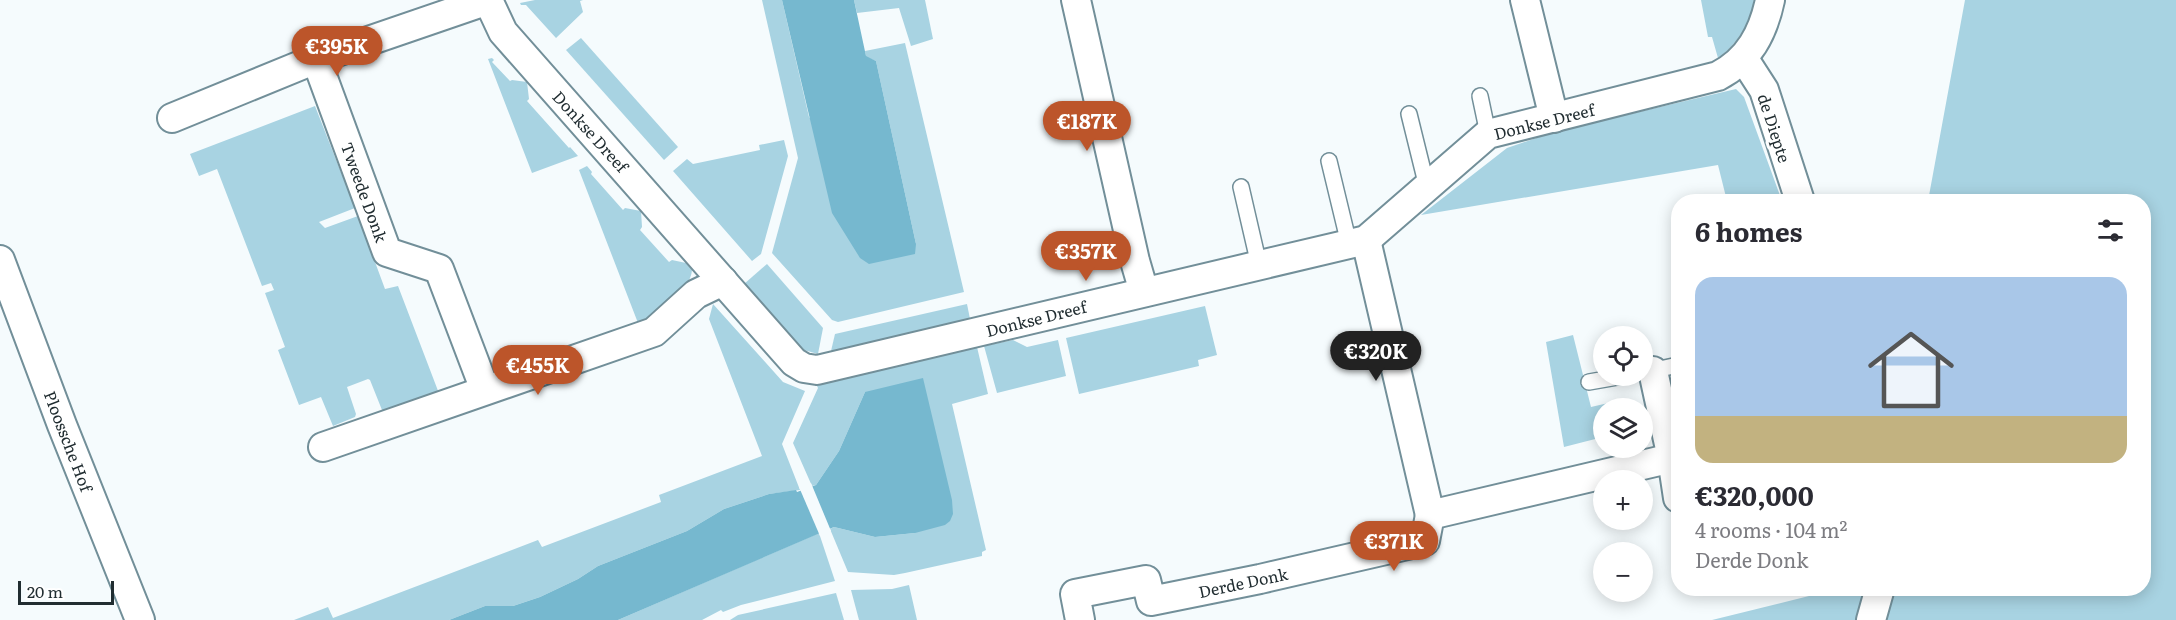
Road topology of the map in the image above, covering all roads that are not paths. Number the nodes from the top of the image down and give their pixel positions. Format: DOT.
graph roads {
  1 [pos="488,0"];
  2 [pos="1076,0"];
  3 [pos="1525,0"];
  4 [pos="1770,0"];
  5 [pos="316,59"];
  6 [pos="1744,59"];
  7 [pos="1480,96"];
  8 [pos="1409,114"];
  9 [pos="172,118"];
  10 [pos="1554,118"];
  11 [pos="1488,134"];
  12 [pos="1329,161"];
  13 [pos="1427,187"];
  14 [pos="1241,188"];
  15 [pos="1798,194"];
  16 [pos="1358,242"];
  17 [pos="0,260"];
  18 [pos="1259,265"];
  19 [pos="723,281"];
  20 [pos="1144,292"];
  21 [pos="1653,379"];
  22 [pos="1593,381"];
  23 [pos="1589,382"];
  24 [pos="485,390"];
  25 [pos="323,447"];
  26 [pos="1671,454"];
  27 [pos="1671,458"];
  28 [pos="1430,515"];
  29 [pos="1878,596"];
  30 [pos="140,620"];
  31 [pos="1080,620"];
  32 [pos="1872,620"];
  1 -- 5 [label="street, Donkse Dreef"];
  1 -- 19 [label="street, Donkse Dreef"];
  2 -- 20 [label="street"];
  3 -- 10 [label="street"];
  4 -- 6 [label="street, Donkse Dreef"];
  5 -- 9 [label="street, Donkse Dreef"];
  5 -- 24 [label="street, Tweede Donk"];
  6 -- 10 [label="street, Donkse Dreef"];
  6 -- 15 [label="street, de Diepte"];
  7 -- 11 [label="lane"];
  8 -- 13 [label="lane"];
  10 -- 11 [label="street, Donkse Dreef"];
  11 -- 13 [label="street, Donkse Dreef"];
  12 -- 16 [label="lane"];
  13 -- 16 [label="street, Donkse Dreef"];
  14 -- 18 [label="lane"];
  16 -- 18 [label="street, Donkse Dreef"];
  16 -- 28 [label="street"];
  17 -- 30 [label="street, Ploossche Hof"];
  18 -- 20 [label="street, Donkse Dreef"];
  19 -- 20 [label="street, Donkse Dreef"];
  19 -- 24 [label="street"];
  21 -- 26 [label="street"];
  22 -- 23 [label="lane"];
  24 -- 25 [label="street"];
  27 -- 28 [label="street"];
  28 -- 31 [label="street, Derde Donk"];
  29 -- 32 [label="street"];
}
